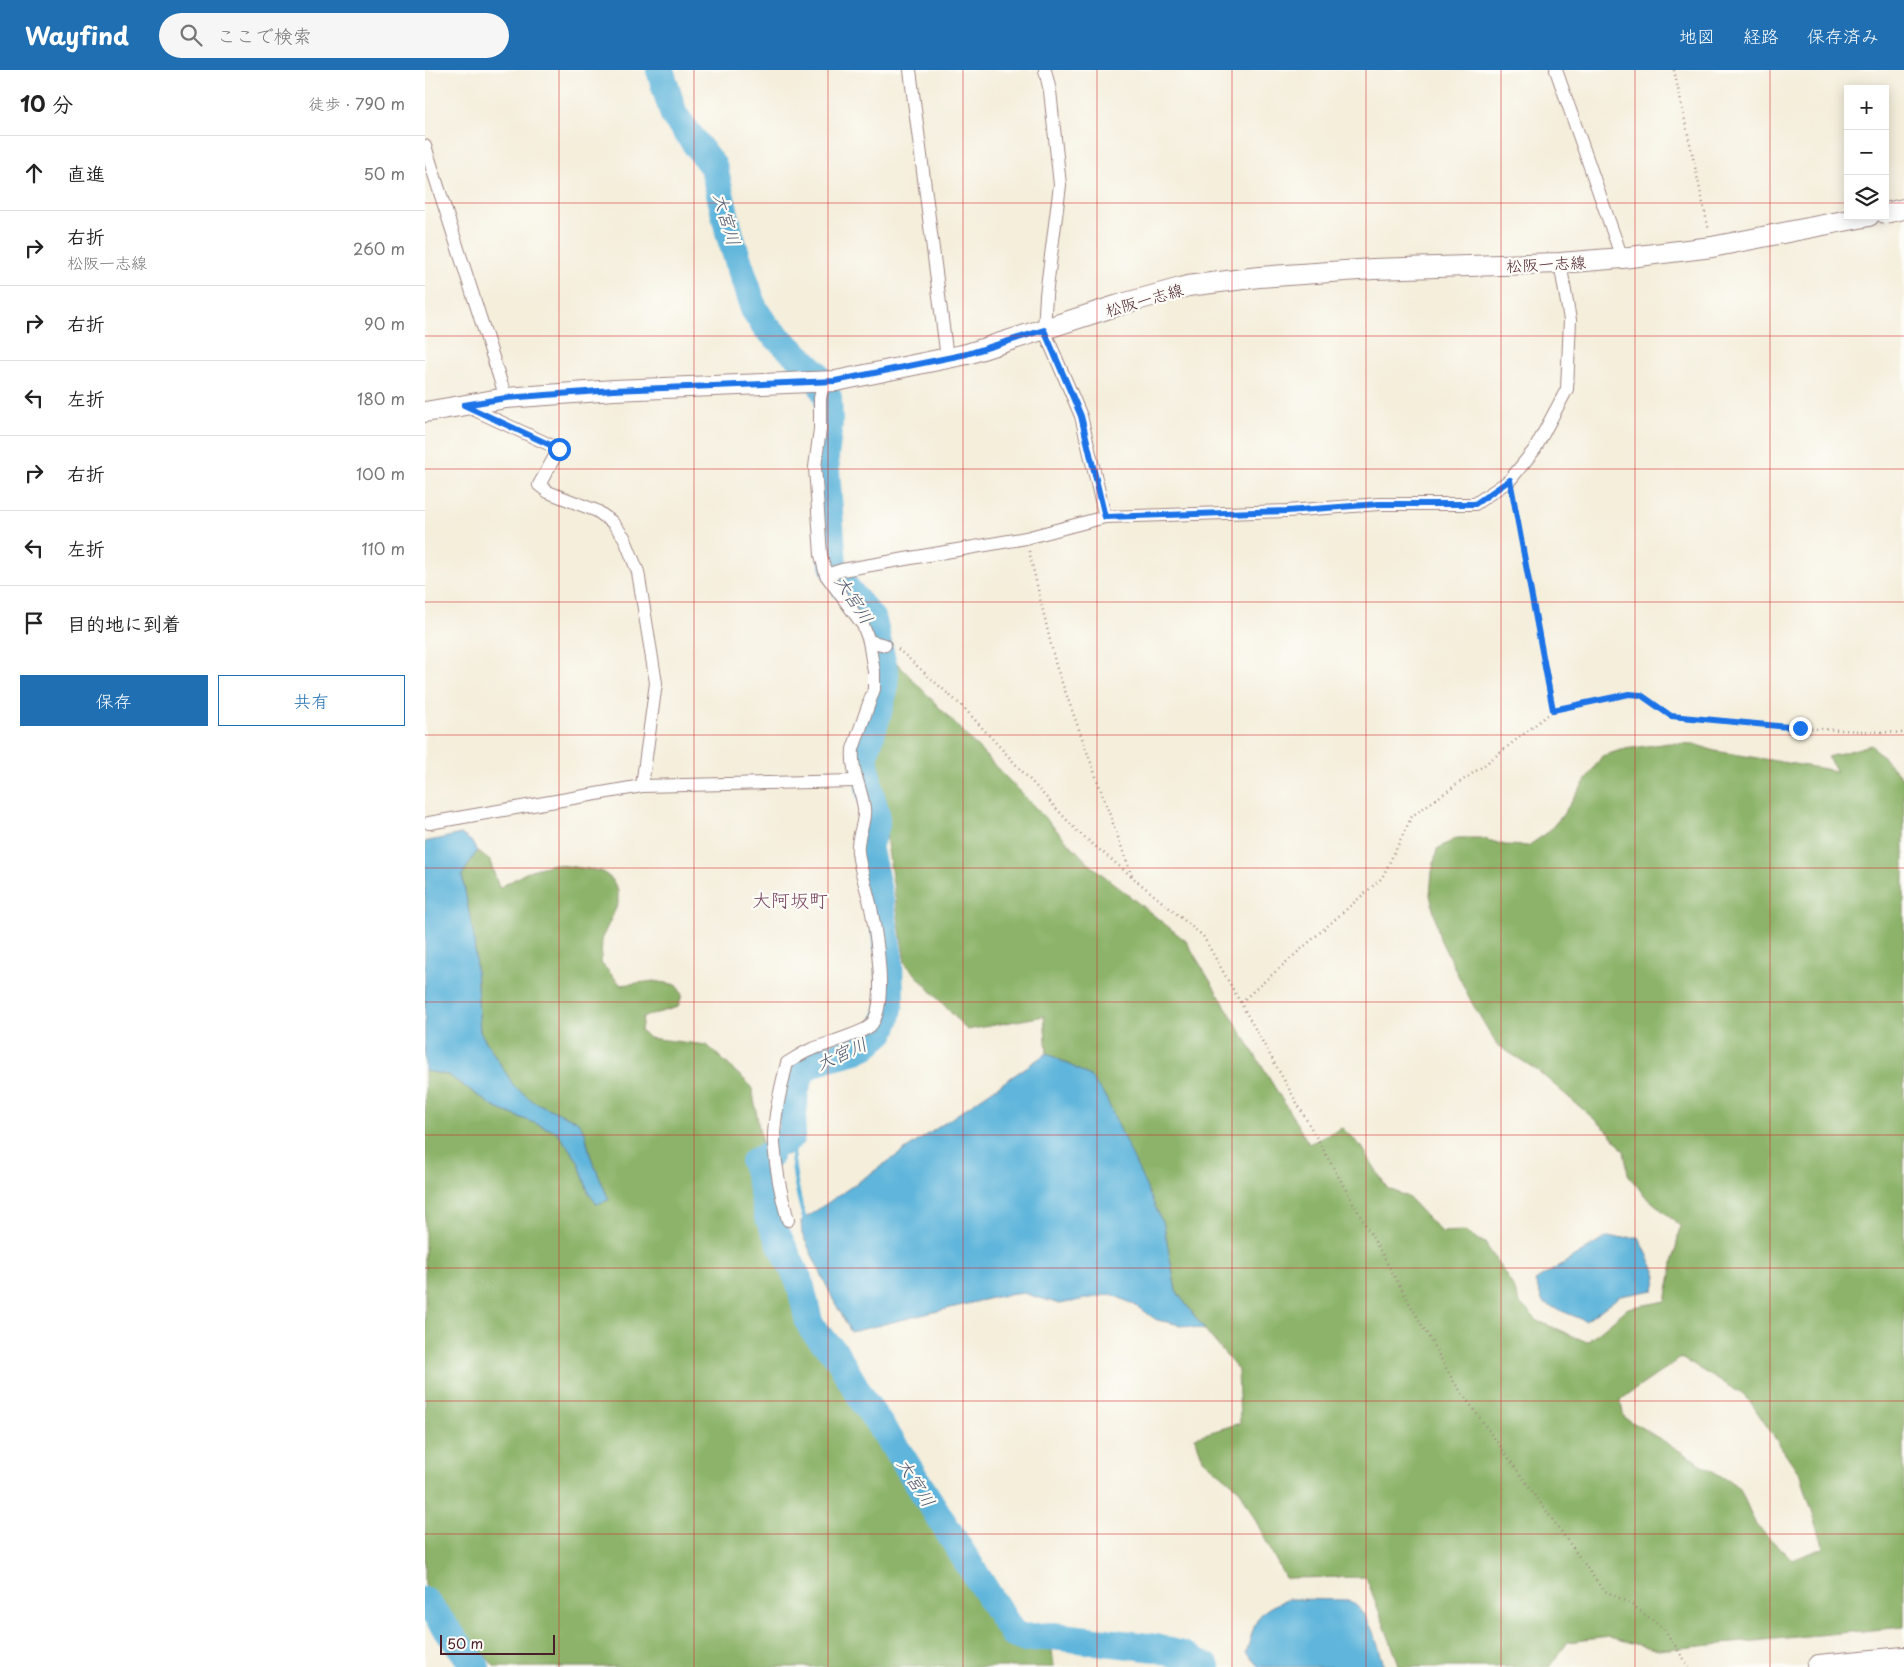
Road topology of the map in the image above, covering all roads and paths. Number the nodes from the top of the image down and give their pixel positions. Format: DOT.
graph roads {
  1 [pos="910,70"];
  2 [pos="1045,70"];
  3 [pos="1556,70"];
  4 [pos="1674,70"];
  5 [pos="425,146"];
  6 [pos="1904,209"];
  7 [pos="1889,212"];
  8 [pos="1849,220"];
  9 [pos="1712,247"];
  10 [pos="1622,258"];
  11 [pos="1560,263"];
  12 [pos="1044,330"];
  13 [pos="947,358"];
  14 [pos="821,386"];
  15 [pos="506,398"];
  16 [pos="464,405"];
  17 [pos="425,412"];
  18 [pos="1510,480"];
  19 [pos="1105,517"];
  20 [pos="1026,538"];
  21 [pos="827,575"];
  22 [pos="869,642"];
  23 [pos="885,645"];
  24 [pos="1553,710"];
  25 [pos="1904,733"];
  26 [pos="856,781"];
  27 [pos="641,786"];
  28 [pos="429,823"];
  29 [pos="1133,877"];
  30 [pos="1241,1002"];
  31 [pos="788,1220"];
  32 [pos="1904,1659"];
  33 [pos="1689,1667"];
  34 [pos="1819,1667"];
  1 -- 13 [label="street"];
  2 -- 12 [label="street"];
  3 -- 10 [label="street"];
  4 -- 9 [label="path"];
  5 -- 15 [label="street"];
  6 -- 7 [label="main road"];
  8 -- 9 [label="main road, 松阪一志線"];
  9 -- 10 [label="main road, 松阪一志線"];
  10 -- 11 [label="main road, 松阪一志線"];
  11 -- 12 [label="main road, 松阪一志線"];
  11 -- 18 [label="street"];
  12 -- 13 [label="main road, 松阪一志線"];
  12 -- 19 [label="street"];
  13 -- 14 [label="main road, 松阪一志線"];
  14 -- 15 [label="main road, 松阪一志線"];
  14 -- 21 [label="street"];
  15 -- 16 [label="main road, 松阪一志線"];
  16 -- 17 [label="main road, 松阪一志線"];
  16 -- 27 [label="street"];
  18 -- 19 [label="street"];
  18 -- 24 [label="path"];
  19 -- 20 [label="street"];
  20 -- 21 [label="street"];
  20 -- 29 [label="path"];
  21 -- 22 [label="street"];
  22 -- 23 [label="street"];
  22 -- 26 [label="street"];
  23 -- 29 [label="path"];
  24 -- 25 [label="path"];
  24 -- 30 [label="path"];
  26 -- 27 [label="street"];
  26 -- 31 [label="street"];
  27 -- 28 [label="street"];
  29 -- 30 [label="path"];
  30 -- 33 [label="path"];
  32 -- 34 [label="highway"];
}
